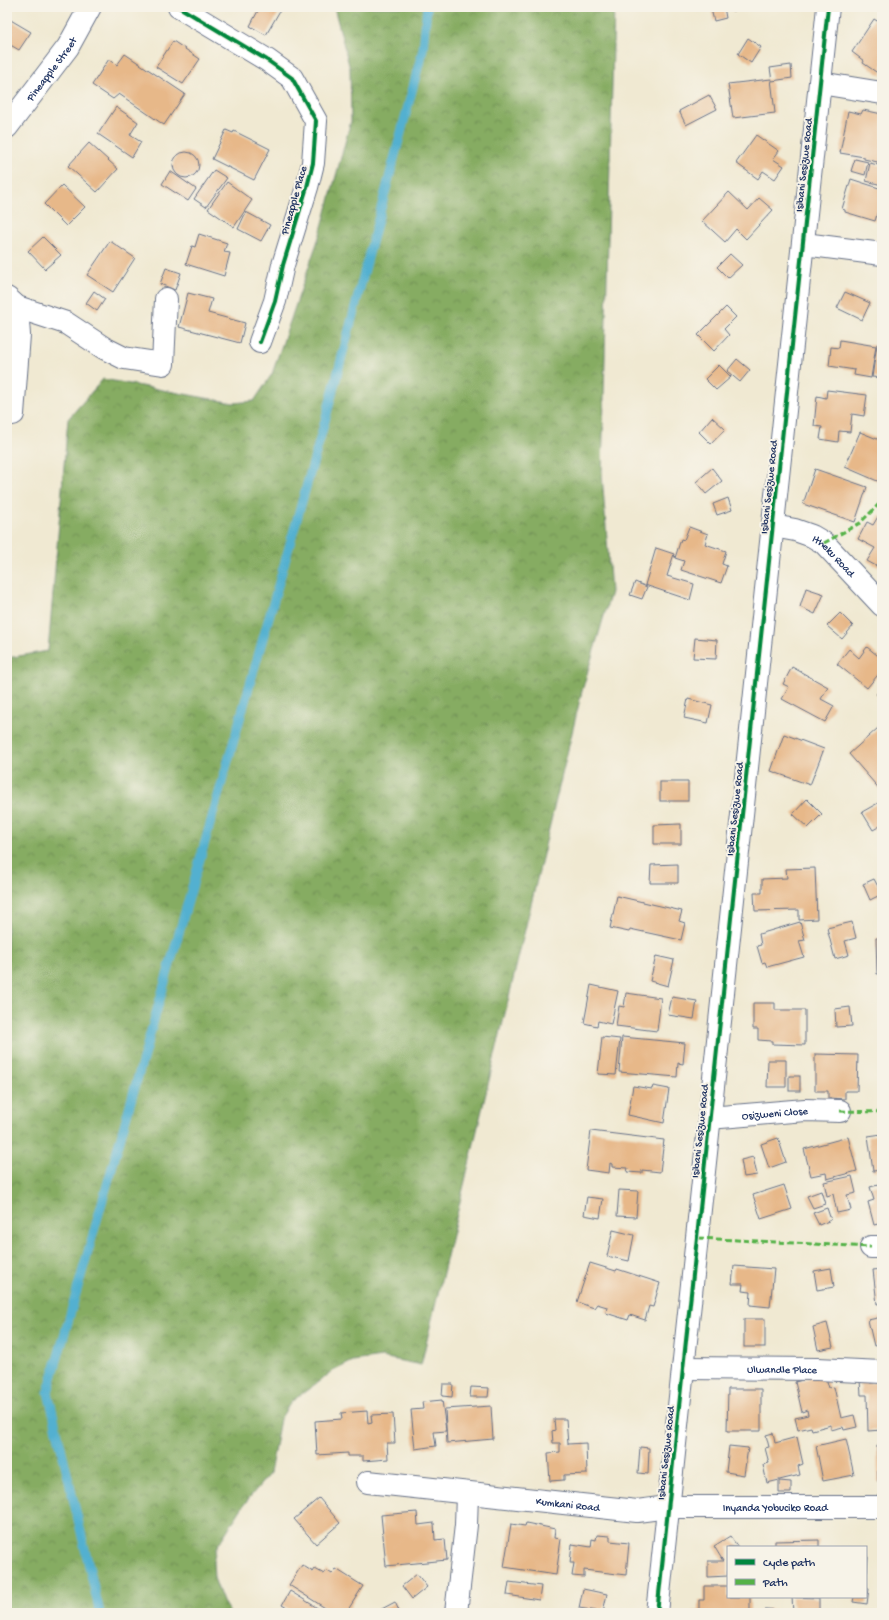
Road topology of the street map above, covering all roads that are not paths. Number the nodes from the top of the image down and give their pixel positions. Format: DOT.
graph roads {
  1 [pos="90,7"];
  2 [pos="179,7"];
  3 [pos="828,7"];
  4 [pos="820,83"];
  5 [pos="882,93"];
  6 [pos="7,127"];
  7 [pos="804,244"];
  8 [pos="882,254"];
  9 [pos="166,299"];
  10 [pos="12,302"];
  11 [pos="260,342"];
  12 [pos="13,414"];
  13 [pos="773,526"];
  14 [pos="882,605"];
  15 [pos="840,1112"];
  16 [pos="710,1118"];
  17 [pos="683,1368"];
  18 [pos="882,1372"];
  19 [pos="368,1482"];
  20 [pos="467,1494"];
  21 [pos="668,1507"];
  22 [pos="882,1507"];
  23 [pos="456,1613"];
  24 [pos="657,1613"];
  1 -- 6 [label="street, Pineapple Street"];
  2 -- 11 [label="street, Pineapple Place"];
  3 -- 4 [label="street, Isibani Sesizwe Road"];
  4 -- 5 [label="street"];
  4 -- 7 [label="street, Isibani Sesizwe Road"];
  7 -- 8 [label="street"];
  7 -- 13 [label="street, Isibani Sesizwe Road"];
  9 -- 10 [label="street"];
  10 -- 12 [label="street"];
  13 -- 14 [label="street, Itheku Road"];
  13 -- 16 [label="street, Isibani Sesizwe Road"];
  15 -- 16 [label="street, Osizweni Close"];
  16 -- 17 [label="street, Isibani Sesizwe Road"];
  17 -- 18 [label="street, Ulwandle Place"];
  17 -- 21 [label="street, Isibani Sesizwe Road"];
  19 -- 20 [label="street, Kumkani Road"];
  20 -- 21 [label="street, Kumkani Road"];
  20 -- 23 [label="street"];
  21 -- 22 [label="street, Inyanda Yobuciko Road"];
  21 -- 24 [label="street, Isibani Sesizwe Road"];
}
